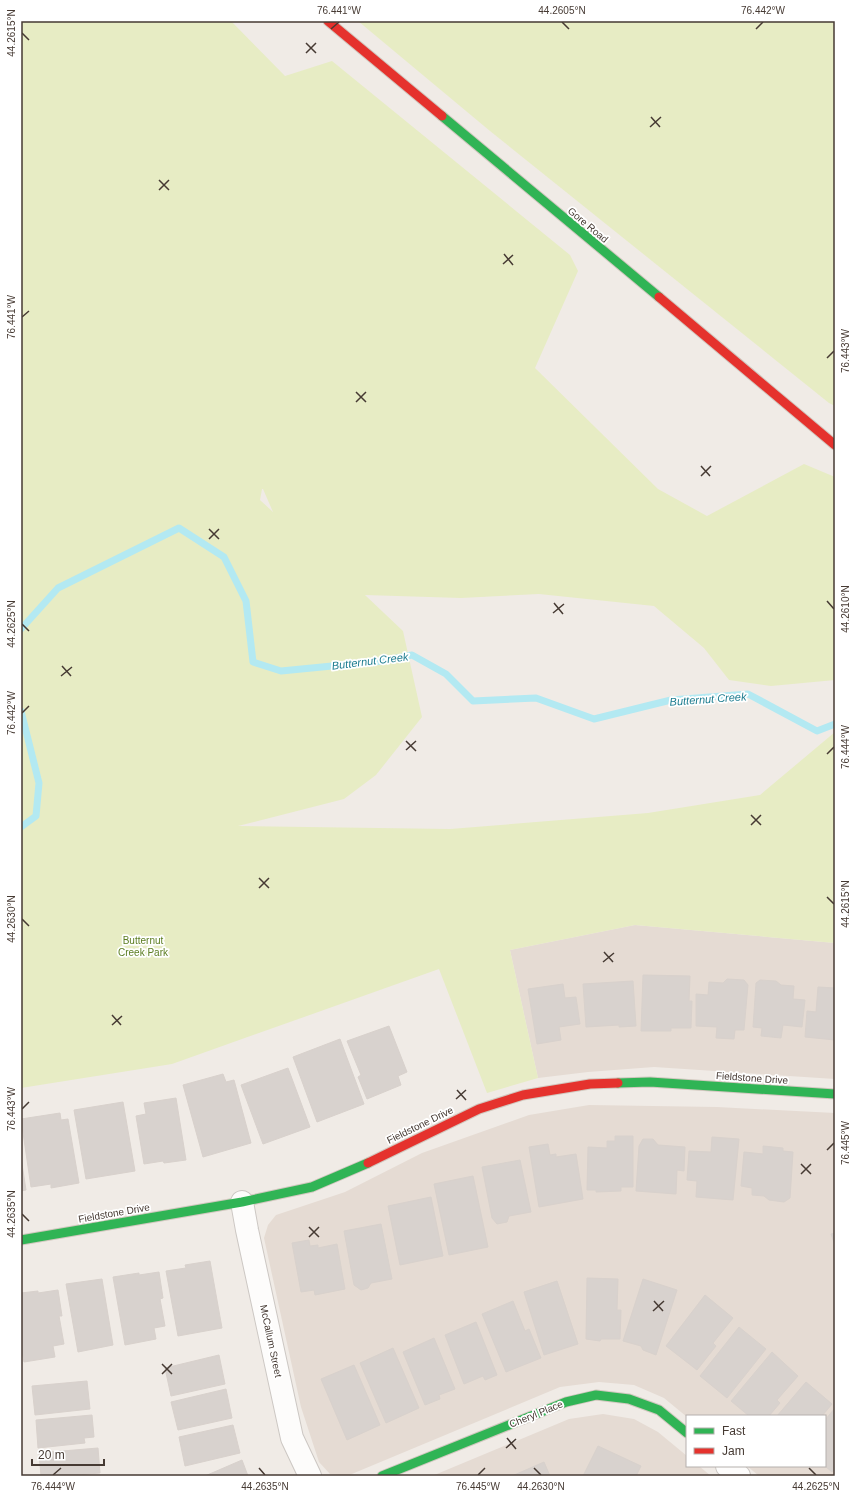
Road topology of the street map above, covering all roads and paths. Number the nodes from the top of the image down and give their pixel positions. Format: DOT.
graph roads {
  1 [pos="328,21"];
  2 [pos="835,445"];
  3 [pos="835,1094"];
  4 [pos="242,1202"];
  5 [pos="21,1240"];
  6 [pos="686,1432"];
  7 [pos="728,1467"];
  8 [pos="310,1476"];
  9 [pos="382,1476"];
  10 [pos="738,1476"];
  1 -- 2 [label="street, Gore Road"];
  3 -- 4 [label="street, Fieldstone Drive"];
  4 -- 5 [label="street, Fieldstone Drive"];
  4 -- 8 [label="street, McCallum Street"];
  6 -- 9 [label="street, Cheryl Place"];
  7 -- 10 [label="street"];
}
